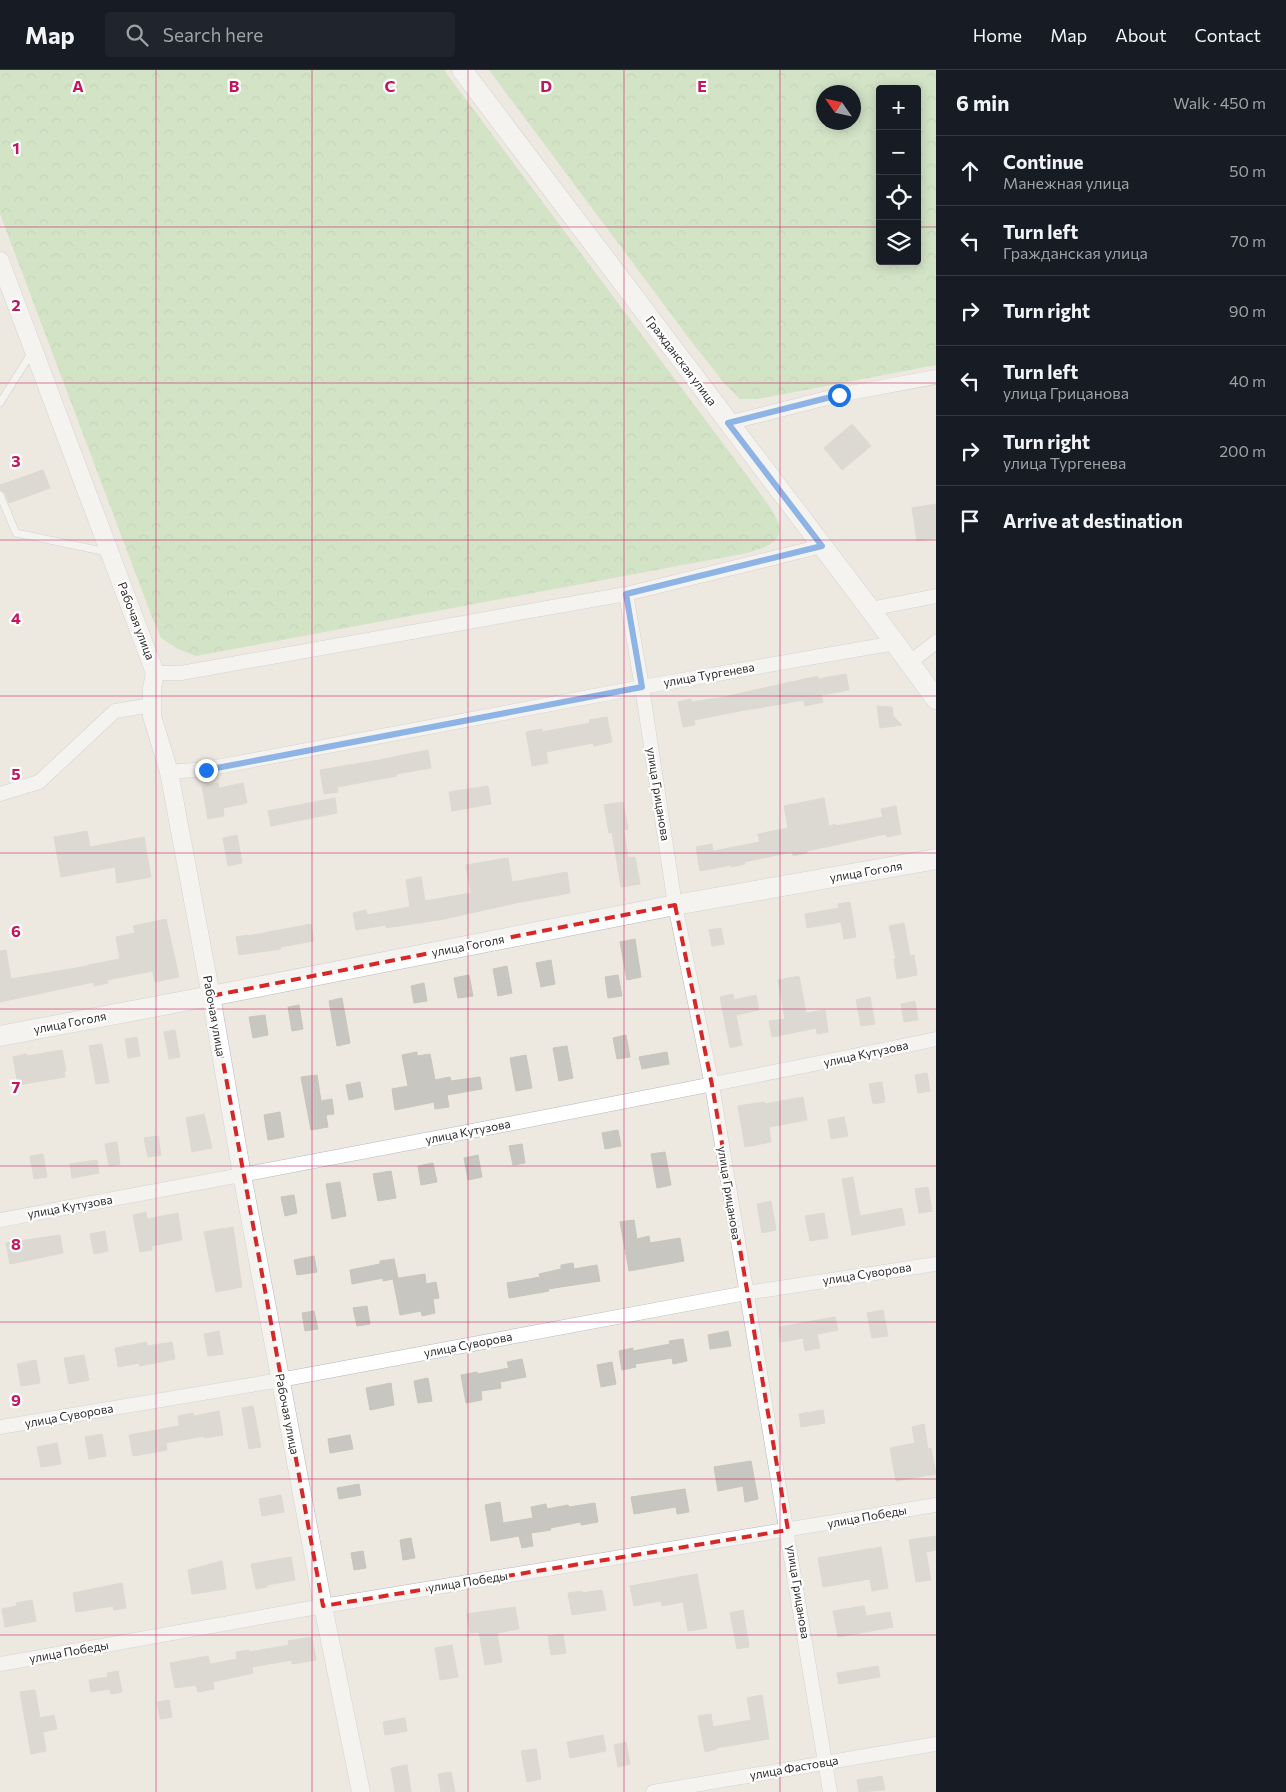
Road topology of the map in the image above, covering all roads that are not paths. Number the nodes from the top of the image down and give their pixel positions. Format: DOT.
graph roads {
  1 [pos="462,70"];
  2 [pos="0,261"];
  3 [pos="33,349"];
  4 [pos="936,377"];
  5 [pos="0,403"];
  6 [pos="728,423"];
  7 [pos="0,495"];
  8 [pos="822,546"];
  9 [pos="110,552"];
  10 [pos="626,594"];
  11 [pos="936,596"];
  12 [pos="870,609"];
  13 [pos="936,642"];
  14 [pos="895,643"];
  15 [pos="909,663"];
  16 [pos="155,673"];
  17 [pos="642,687"];
  18 [pos="936,699"];
  19 [pos="152,705"];
  20 [pos="169,772"];
  21 [pos="0,794"];
  22 [pos="936,859"];
  23 [pos="675,905"];
  24 [pos="211,996"];
  25 [pos="0,1036"];
  26 [pos="936,1039"];
  27 [pos="712,1085"];
  28 [pos="242,1175"];
  29 [pos="0,1220"];
  30 [pos="936,1264"];
  31 [pos="746,1293"];
  32 [pos="280,1380"];
  33 [pos="0,1427"];
  34 [pos="936,1505"];
  35 [pos="788,1530"];
  36 [pos="323,1606"];
  37 [pos="0,1664"];
  38 [pos="936,1744"];
  39 [pos="825,1764"];
  40 [pos="361,1792"];
  41 [pos="653,1792"];
  42 [pos="830,1792"];
  1 -- 6 [label="main road, Гражданская улица"];
  2 -- 3 [label="street, Рабочая улица"];
  3 -- 5 [label="lane"];
  3 -- 9 [label="street, Рабочая улица"];
  4 -- 6 [label="street"];
  6 -- 8 [label="main road, Гражданская улица"];
  7 -- 9 [label="lane"];
  8 -- 10 [label="street"];
  8 -- 12 [label="main road, Гражданская улица"];
  9 -- 16 [label="street, Рабочая улица"];
  10 -- 16 [label="street"];
  10 -- 17 [label="street, улица Грицанова"];
  11 -- 12 [label="street"];
  12 -- 14 [label="main road, Гражданская улица"];
  13 -- 15 [label="street"];
  14 -- 15 [label="main road, Гражданская улица"];
  14 -- 17 [label="street, улица Тургенева"];
  15 -- 18 [label="main road, Гражданская улица"];
  16 -- 19 [label="street, Рабочая улица"];
  17 -- 20 [label="street, улица Тургенева"];
  17 -- 23 [label="street, улица Грицанова"];
  19 -- 20 [label="street, Рабочая улица"];
  19 -- 21 [label="street"];
  20 -- 24 [label="street, Рабочая улица"];
  22 -- 23 [label="main road, улица Гоголя"];
  23 -- 24 [label="main road, улица Гоголя"];
  23 -- 27 [label="street, улица Грицанова"];
  24 -- 25 [label="main road, улица Гоголя"];
  24 -- 28 [label="street, Рабочая улица"];
  26 -- 27 [label="street, улица Кутузова"];
  27 -- 28 [label="street, улица Кутузова"];
  27 -- 31 [label="street, улица Грицанова"];
  28 -- 29 [label="street, улица Кутузова"];
  28 -- 32 [label="street, Рабочая улица"];
  30 -- 31 [label="street, улица Суворова"];
  31 -- 32 [label="street, улица Суворова"];
  31 -- 35 [label="street, улица Грицанова"];
  32 -- 33 [label="street, улица Суворова"];
  32 -- 36 [label="street, Рабочая улица"];
  34 -- 35 [label="street, улица Победы"];
  35 -- 36 [label="street, улица Победы"];
  35 -- 39 [label="street, улица Грицанова"];
  36 -- 37 [label="street, улица Победы"];
  36 -- 40 [label="street, Рабочая улица"];
  38 -- 39 [label="street, улица Фастовца"];
  39 -- 41 [label="street, улица Фастовца"];
  39 -- 42 [label="street, улица Грицанова"];
}
